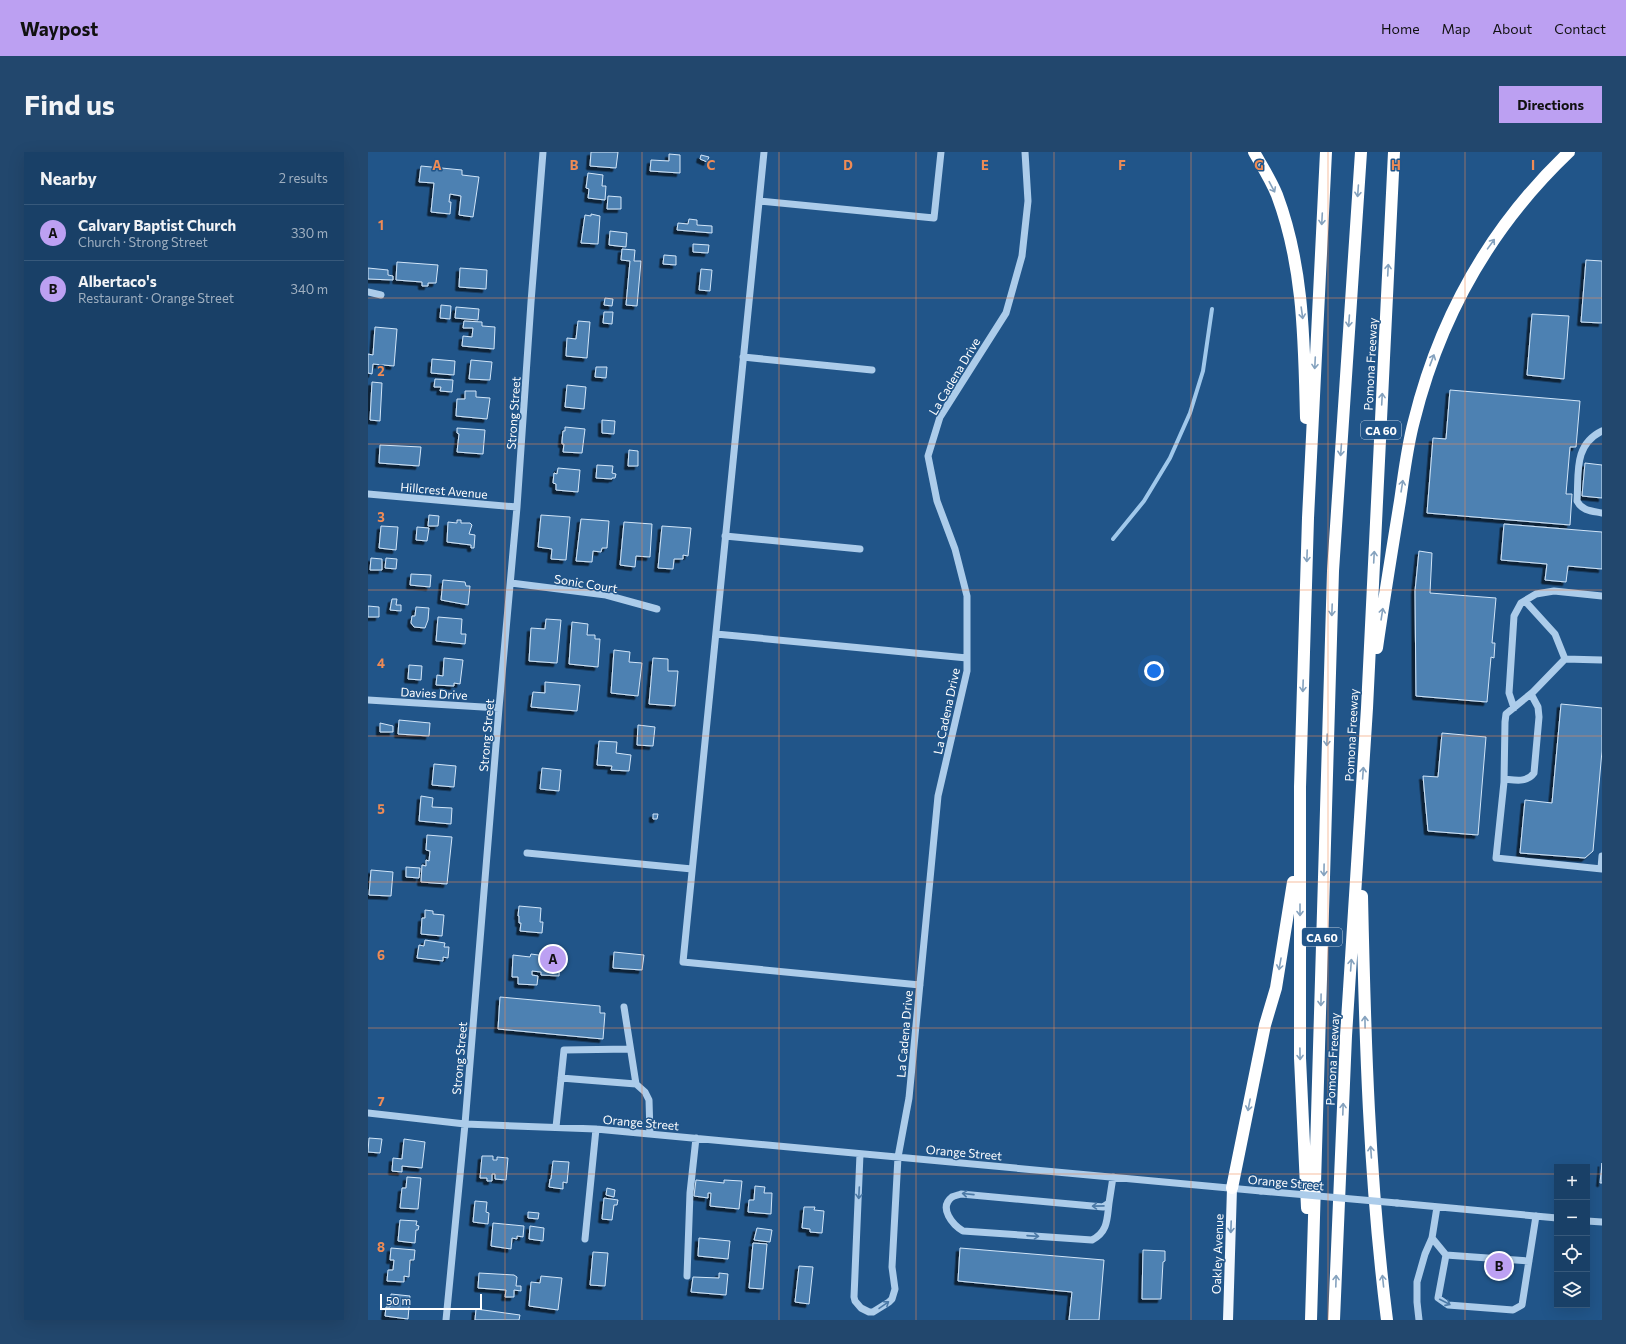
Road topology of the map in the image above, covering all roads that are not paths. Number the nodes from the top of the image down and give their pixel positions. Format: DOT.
graph roads {
  1 [pos="543,152"];
  2 [pos="764,152"];
  3 [pos="941,152"];
  4 [pos="1025,152"];
  5 [pos="1254,152"];
  6 [pos="1326,152"];
  7 [pos="1360,152"];
  8 [pos="1394,152"];
  9 [pos="1569,152"];
  10 [pos="759,201"];
  11 [pos="368,292"];
  12 [pos="381,295"];
  13 [pos="744,357"];
  14 [pos="872,370"];
  15 [pos="1602,431"];
  16 [pos="368,494"];
  17 [pos="517,507"];
  18 [pos="1602,512"];
  19 [pos="1308,518"];
  20 [pos="726,536"];
  21 [pos="860,549"];
  22 [pos="511,583"];
  23 [pos="1602,596"];
  24 [pos="1525,601"];
  25 [pos="658,609"];
  26 [pos="716,634"];
  27 [pos="967,658"];
  28 [pos="1564,658"];
  29 [pos="1602,660"];
  30 [pos="1531,694"];
  31 [pos="368,700"];
  32 [pos="499,708"];
  33 [pos="1367,708"];
  34 [pos="1514,708"];
  35 [pos="1504,779"];
  36 [pos="1300,787"];
  37 [pos="1360,812"];
  38 [pos="527,852"];
  39 [pos="1602,856"];
  40 [pos="692,869"];
  41 [pos="1601,869"];
  42 [pos="920,984"];
  43 [pos="624,1007"];
  44 [pos="630,1049"];
  45 [pos="562,1078"];
  46 [pos="636,1084"];
  47 [pos="368,1113"];
  48 [pos="465,1124"];
  49 [pos="556,1127"];
  50 [pos="596,1129"];
  51 [pos="650,1134"];
  52 [pos="696,1138"];
  53 [pos="860,1154"];
  54 [pos="898,1157"];
  55 [pos="1113,1177"];
  56 [pos="1232,1188"];
  57 [pos="1109,1203"];
  58 [pos="1437,1207"];
  59 [pos="1536,1216"];
  60 [pos="1554,1218"];
  61 [pos="1590,1221"];
  62 [pos="1602,1222"];
  63 [pos="1432,1238"];
  64 [pos="585,1239"];
  65 [pos="1446,1255"];
  66 [pos="1529,1261"];
  67 [pos="687,1276"];
  68 [pos="1311,1303"];
  69 [pos="446,1320"];
  70 [pos="1228,1320"];
  71 [pos="1311,1320"];
  72 [pos="1334,1320"];
  73 [pos="1388,1320"];
  74 [pos="1419,1320"];
  1 -- 17 [label="street, Strong Street"];
  2 -- 10 [label="street"];
  3 -- 10 [label="street"];
  4 -- 27 [label="street, La Cadena Drive"];
  5 -- 19 [label="highway, one-way"];
  6 -- 19 [label="highway, one-way"];
  7 -- 68 [label="highway, Pomona Freeway / CA 60, one-way"];
  33 -- 8 [label="highway, Pomona Freeway / CA 60, one-way"];
  33 -- 9 [label="highway, one-way"];
  10 -- 13 [label="street"];
  11 -- 12 [label="street"];
  13 -- 14 [label="street"];
  13 -- 20 [label="street"];
  15 -- 18 [label="street"];
  16 -- 17 [label="street, Hillcrest Avenue"];
  17 -- 22 [label="street, Strong Street"];
  19 -- 36 [label="highway, one-way"];
  20 -- 21 [label="street"];
  20 -- 26 [label="street"];
  22 -- 25 [label="street, Sonic Court"];
  22 -- 32 [label="street, Strong Street"];
  23 -- 24 [label="street"];
  24 -- 28 [label="street"];
  24 -- 34 [label="street"];
  26 -- 27 [label="street"];
  26 -- 40 [label="street"];
  27 -- 42 [label="street, La Cadena Drive"];
  28 -- 29 [label="street"];
  28 -- 30 [label="street"];
  30 -- 34 [label="street"];
  30 -- 35 [label="street"];
  31 -- 32 [label="street, Davies Drive"];
  32 -- 48 [label="street, Strong Street"];
  37 -- 33 [label="highway, Pomona Freeway / CA 60, one-way"];
  34 -- 35 [label="street"];
  35 -- 41 [label="street"];
  36 -- 56 [label="highway, one-way"];
  36 -- 68 [label="highway, one-way"];
  72 -- 37 [label="highway, Pomona Freeway / CA 60, one-way"];
  73 -- 37 [label="highway, one-way"];
  38 -- 40 [label="street"];
  39 -- 41 [label="street"];
  40 -- 42 [label="street"];
  42 -- 54 [label="street, La Cadena Drive"];
  43 -- 44 [label="street"];
  44 -- 45 [label="street"];
  44 -- 46 [label="street"];
  45 -- 46 [label="street"];
  45 -- 49 [label="street"];
  46 -- 51 [label="street"];
  47 -- 48 [label="street, Orange Street"];
  48 -- 49 [label="street, Orange Street"];
  48 -- 69 [label="street, Strong Street"];
  49 -- 50 [label="street, Orange Street"];
  50 -- 51 [label="street, Orange Street"];
  50 -- 64 [label="street"];
  51 -- 52 [label="street, Orange Street"];
  52 -- 53 [label="street, Orange Street"];
  52 -- 67 [label="street"];
  53 -- 54 [label="street, Orange Street"];
  53 -- 54 [label="street, La Cadena Drive, one-way"];
  54 -- 55 [label="street, Orange Street"];
  55 -- 56 [label="street, Orange Street"];
  55 -- 57 [label="street"];
  56 -- 58 [label="street, Orange Street, bridge"];
  56 -- 70 [label="main road, Oakley Avenue, one-way"];
  57 -- 57 [label="street, one-way"];
  58 -- 59 [label="street, Orange Street"];
  58 -- 63 [label="street"];
  59 -- 60 [label="street, Orange Street"];
  59 -- 66 [label="street"];
  61 -- 62 [label="street"];
  63 -- 65 [label="street"];
  63 -- 74 [label="street"];
  65 -- 66 [label="street"];
  65 -- 66 [label="street, one-way"];
  68 -- 71 [label="highway, Pomona Freeway / CA 60"];
}
